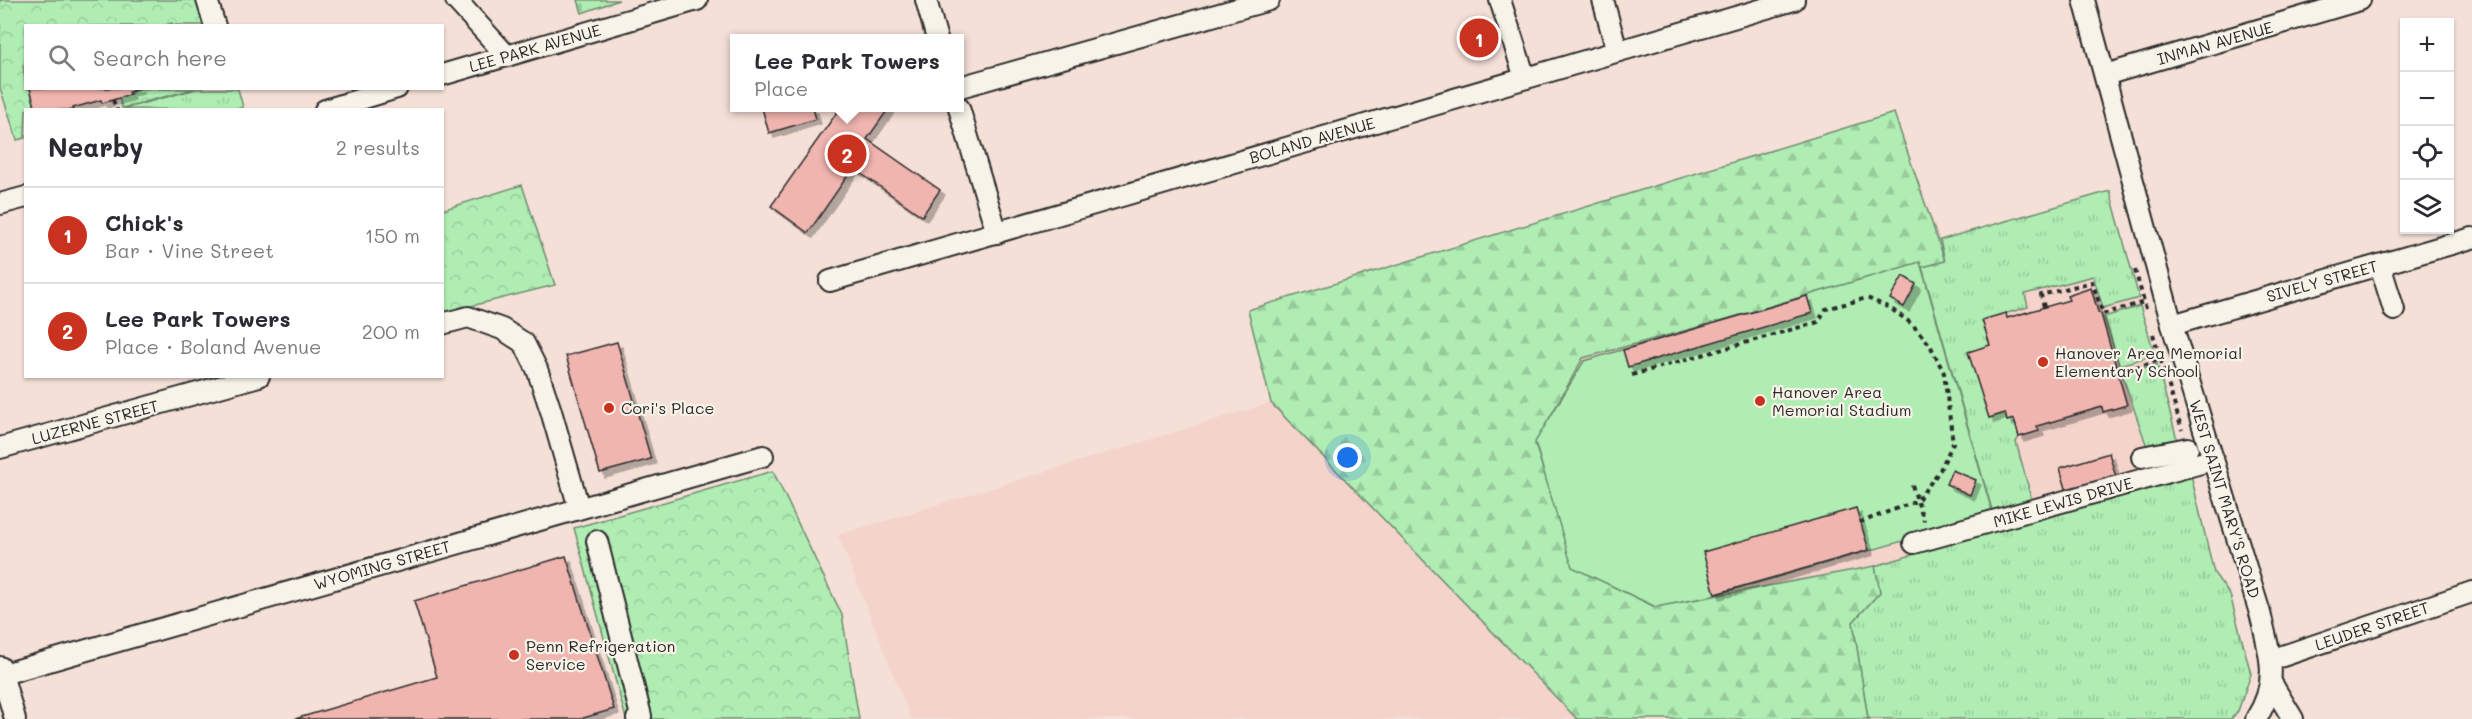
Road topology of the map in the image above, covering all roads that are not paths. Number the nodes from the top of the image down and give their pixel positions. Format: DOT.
graph roads {
  1 [pos="207,0"];
  2 [pos="456,0"];
  3 [pos="697,0"];
  4 [pos="926,0"];
  5 [pos="1269,0"];
  6 [pos="1500,0"];
  7 [pos="1603,0"];
  8 [pos="1794,0"];
  9 [pos="2084,0"];
  10 [pos="2360,0"];
  11 [pos="2308,8"];
  12 [pos="214,24"];
  13 [pos="936,34"];
  14 [pos="1617,51"];
  15 [pos="507,56"];
  16 [pos="444,74"];
  17 [pos="2104,75"];
  18 [pos="1525,78"];
  19 [pos="964,86"];
  20 [pos="390,90"];
  21 [pos="332,108"];
  22 [pos="960,112"];
  23 [pos="24,198"];
  24 [pos="0,204"];
  25 [pos="997,233"];
  26 [pos="2472,238"];
  27 [pos="2380,265"];
  28 [pos="830,281"];
  29 [pos="2394,310"];
  30 [pos="444,323"];
  31 [pos="2172,325"];
  32 [pos="252,378"];
  33 [pos="0,448"];
  34 [pos="2188,448"];
  35 [pos="764,456"];
  36 [pos="2142,457"];
  37 [pos="2212,460"];
  38 [pos="579,508"];
  39 [pos="597,541"];
  40 [pos="1922,541"];
  41 [pos="2472,592"];
  42 [pos="2271,660"];
  43 [pos="1,672"];
  44 [pos="2272,684"];
  45 [pos="15,719"];
  46 [pos="637,719"];
  47 [pos="2256,719"];
  48 [pos="2294,719"];
  1 -- 12 [label="street"];
  2 -- 15 [label="street"];
  3 -- 15 [label="street, LEE PARK AVENUE"];
  4 -- 13 [label="street"];
  5 -- 19 [label="street"];
  6 -- 18 [label="street"];
  7 -- 14 [label="street"];
  8 -- 14 [label="street, BOLAND AVENUE"];
  9 -- 17 [label="street, WEST SAINT MARY'S ROAD"];
  10 -- 11 [label="street, INMAN AVENUE"];
  11 -- 17 [label="street, INMAN AVENUE"];
  14 -- 18 [label="street, BOLAND AVENUE"];
  15 -- 16 [label="street, LEE PARK AVENUE"];
  17 -- 31 [label="street, WEST SAINT MARY'S ROAD"];
  18 -- 25 [label="street, BOLAND AVENUE"];
  20 -- 21 [label="street"];
  22 -- 25 [label="street"];
  23 -- 24 [label="street"];
  25 -- 28 [label="street, BOLAND AVENUE"];
  26 -- 27 [label="street, SIVELY STREET"];
  27 -- 29 [label="street"];
  27 -- 31 [label="street, SIVELY STREET"];
  30 -- 38 [label="street"];
  31 -- 37 [label="street, WEST SAINT MARY'S ROAD"];
  32 -- 33 [label="street, LUZERNE STREET"];
  34 -- 36 [label="street"];
  35 -- 38 [label="street, WYOMING STREET"];
  37 -- 40 [label="street, MIKE LEWIS DRIVE"];
  37 -- 42 [label="street, WEST SAINT MARY'S ROAD"];
  38 -- 43 [label="street, WYOMING STREET"];
  39 -- 46 [label="street"];
  41 -- 42 [label="street, LEUDER STREET"];
  42 -- 44 [label="street, WEST SAINT MARY'S ROAD"];
  43 -- 45 [label="street"];
  44 -- 47 [label="street, WEST SAINT MARY'S ROAD"];
  44 -- 48 [label="street"];
}
